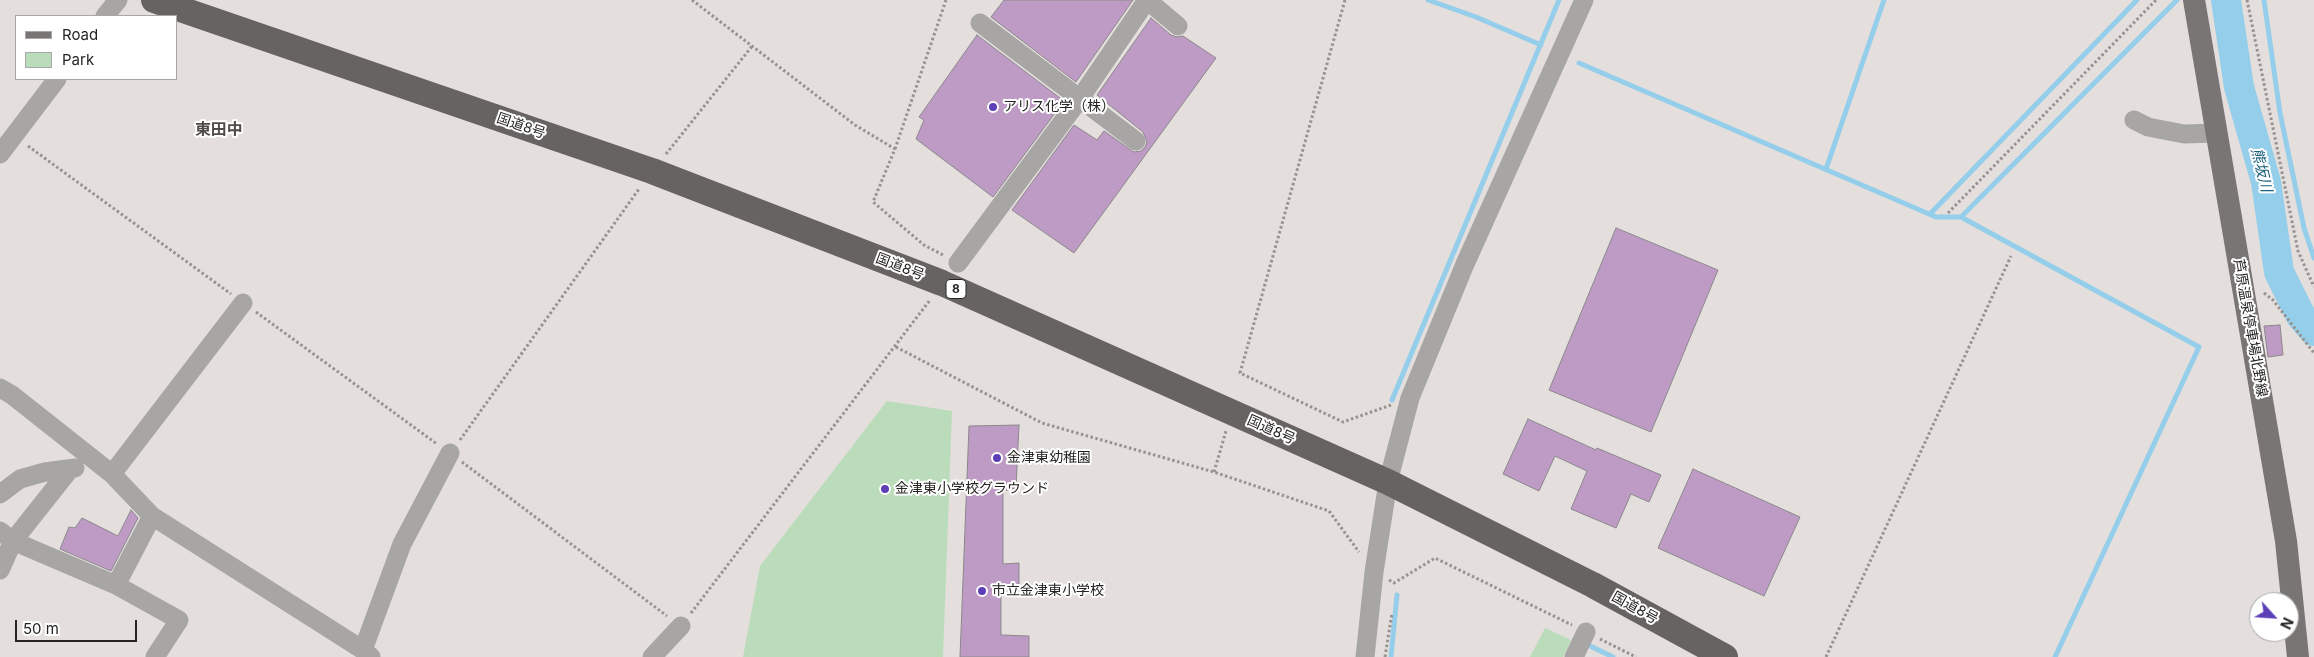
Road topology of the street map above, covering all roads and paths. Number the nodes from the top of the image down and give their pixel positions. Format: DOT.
graph roads {
  1 [pos="118,0"];
  2 [pos="154,0"];
  3 [pos="692,0"];
  4 [pos="946,0"];
  5 [pos="1147,0"];
  6 [pos="1345,0"];
  7 [pos="1584,0"];
  8 [pos="2156,0"];
  9 [pos="2194,0"];
  10 [pos="2247,0"];
  11 [pos="107,15"];
  12 [pos="980,22"];
  13 [pos="1178,26"];
  14 [pos="753,45"];
  15 [pos="56,80"];
  16 [pos="1081,98"];
  17 [pos="2134,120"];
  18 [pos="2217,133"];
  19 [pos="1136,141"];
  20 [pos="894,149"];
  21 [pos="0,154"];
  22 [pos="652,171"];
  23 [pos="1948,213"];
  24 [pos="2011,256"];
  25 [pos="958,263"];
  26 [pos="942,284"];
  27 [pos="2243,285"];
  28 [pos="2314,287"];
  29 [pos="244,303"];
  30 [pos="896,347"];
  31 [pos="2314,354"];
  32 [pos="0,388"];
  33 [pos="1410,398"];
  34 [pos="1231,412"];
  35 [pos="450,453"];
  36 [pos="70,469"];
  37 [pos="106,469"];
  38 [pos="1214,472"];
  39 [pos="1388,482"];
  40 [pos="0,494"];
  41 [pos="152,516"];
  42 [pos="7,536"];
  43 [pos="0,570"];
  44 [pos="1374,572"];
  45 [pos="116,585"];
  46 [pos="1392,613"];
  47 [pos="681,626"];
  48 [pos="1586,632"];
  49 [pos="367,653"];
  50 [pos="155,657"];
  51 [pos="652,657"];
  52 [pos="1365,657"];
  53 [pos="1385,657"];
  54 [pos="1574,657"];
  55 [pos="1636,657"];
  56 [pos="1724,657"];
  57 [pos="1826,657"];
  58 [pos="2298,657"];
  1 -- 11 [label="street"];
  2 -- 22 [label="highway, 国道8号 / 8"];
  3 -- 14 [label="path"];
  4 -- 20 [label="path"];
  5 -- 13 [label="street"];
  5 -- 16 [label="street"];
  6 -- 33 [label="path"];
  7 -- 33 [label="street"];
  8 -- 23 [label="path"];
  9 -- 18 [label="main road, 芦原温泉停車場北野線"];
  10 -- 28 [label="path"];
  12 -- 16 [label="street"];
  14 -- 20 [label="path"];
  14 -- 22 [label="path"];
  15 -- 21 [label="street"];
  16 -- 19 [label="street"];
  16 -- 25 [label="street"];
  17 -- 18 [label="street"];
  18 -- 27 [label="main road, 芦原温泉停車場北野線"];
  20 -- 25 [label="path"];
  22 -- 26 [label="highway, 国道8号 / 8"];
  22 -- 35 [label="path"];
  24 -- 57 [label="path"];
  26 -- 30 [label="path"];
  26 -- 34 [label="highway, 国道8号 / 8"];
  27 -- 31 [label="path"];
  27 -- 58 [label="main road, 芦原温泉停車場北野線"];
  29 -- 37 [label="street"];
  30 -- 38 [label="path"];
  30 -- 47 [label="path"];
  32 -- 37 [label="street"];
  33 -- 39 [label="street"];
  34 -- 38 [label="path"];
  34 -- 39 [label="highway, 国道8号 / 8"];
  35 -- 47 [label="path"];
  35 -- 49 [label="street"];
  36 -- 37 [label="street"];
  36 -- 40 [label="street"];
  36 -- 42 [label="street"];
  37 -- 41 [label="street"];
  38 -- 44 [label="path"];
  39 -- 44 [label="street"];
  39 -- 56 [label="highway, 国道8号 / 8"];
  41 -- 45 [label="street"];
  41 -- 49 [label="street"];
  42 -- 43 [label="street"];
  42 -- 45 [label="street"];
  44 -- 48 [label="path"];
  44 -- 52 [label="street"];
  45 -- 50 [label="street"];
  46 -- 53 [label="path"];
  47 -- 51 [label="street"];
  48 -- 54 [label="street"];
  48 -- 55 [label="path"];
}
